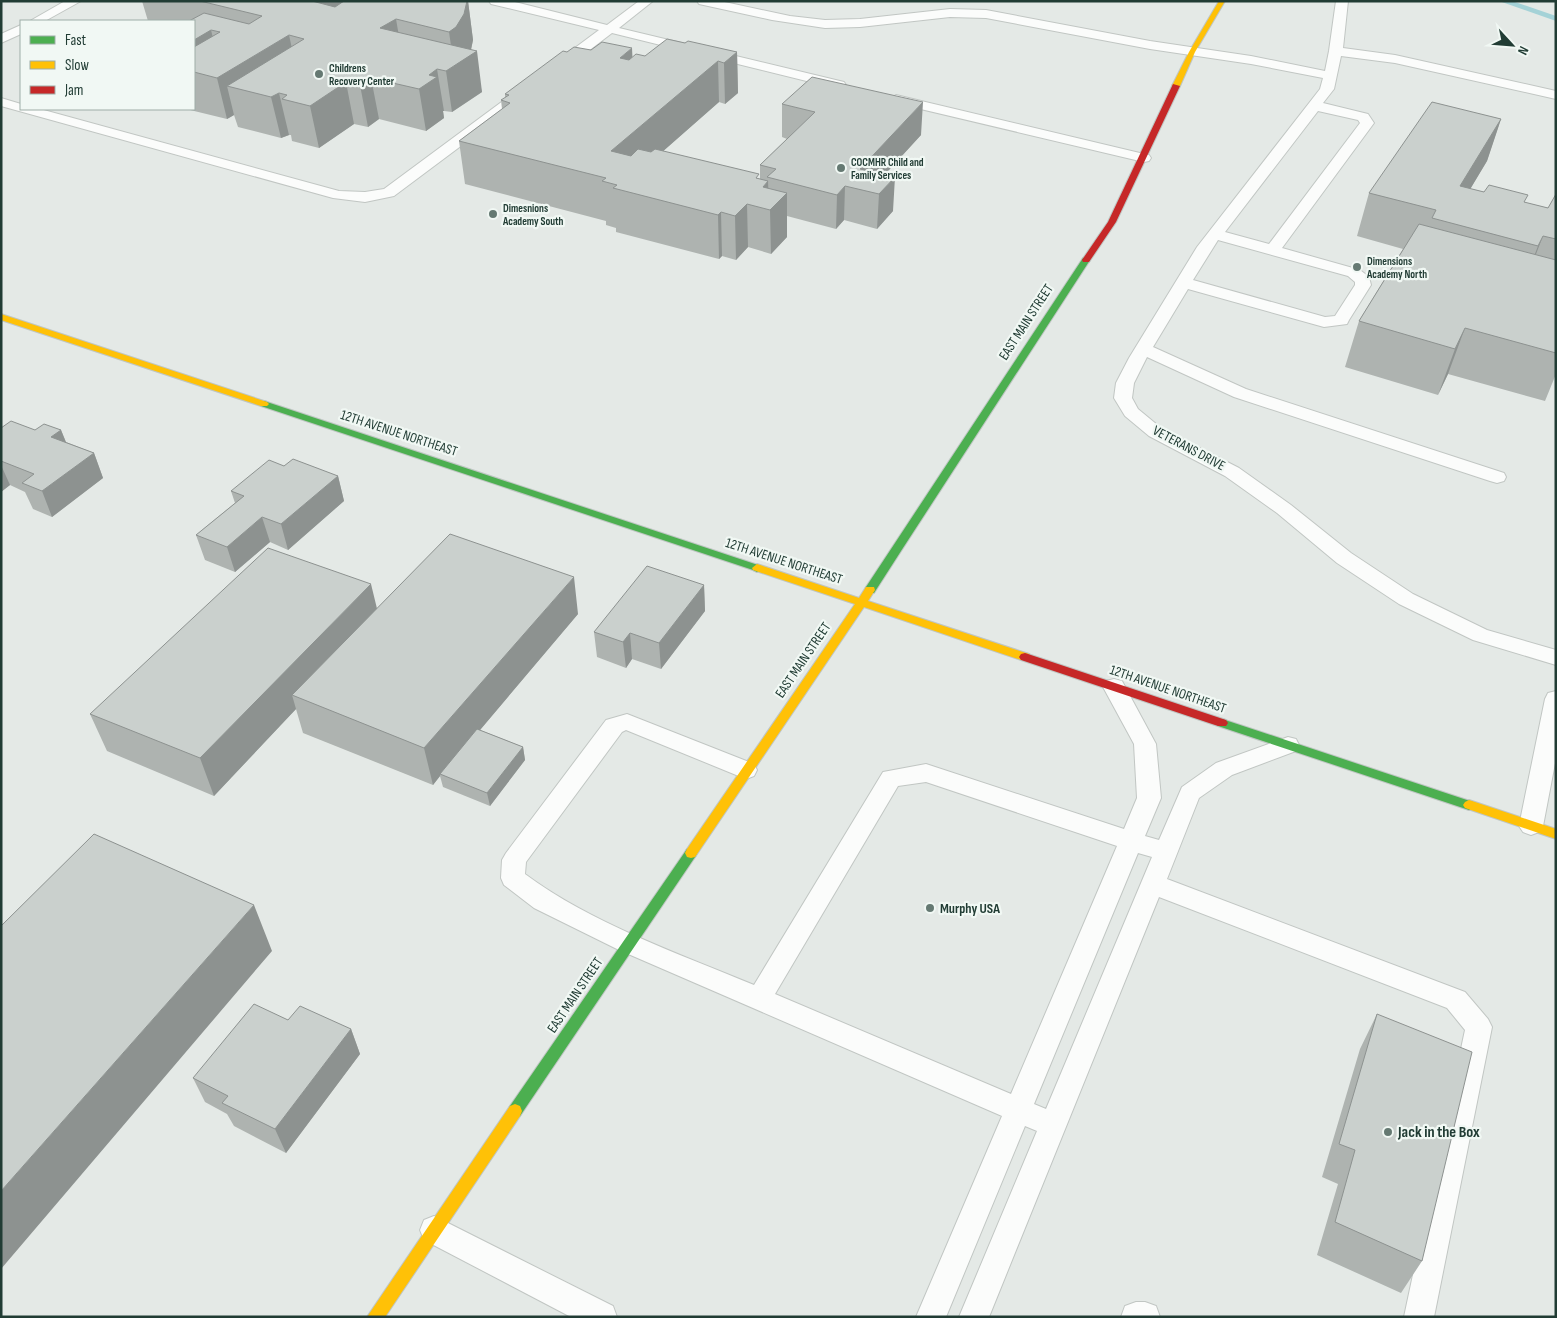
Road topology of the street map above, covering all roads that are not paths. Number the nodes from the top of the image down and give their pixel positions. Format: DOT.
graph roads {
  1 [pos="75,1"];
  2 [pos="495,1"];
  3 [pos="647,1"];
  4 [pos="704,1"];
  5 [pos="1222,1"];
  6 [pos="1342,1"];
  7 [pos="38,20"];
  8 [pos="610,28"];
  9 [pos="20,30"];
  10 [pos="1,39"];
  11 [pos="1336,51"];
  12 [pos="1192,52"];
  13 [pos="550,73"];
  14 [pos="1330,76"];
  15 [pos="534,85"];
  16 [pos="852,88"];
  17 [pos="880,95"];
  18 [pos="1556,95"];
  19 [pos="1,102"];
  20 [pos="1316,106"];
  21 [pos="20,107"];
  22 [pos="30,110"];
  23 [pos="1144,158"];
  24 [pos="1214,234"];
  25 [pos="1272,250"];
  26 [pos="1183,282"];
  27 [pos="1,317"];
  28 [pos="1143,349"];
  29 [pos="1496,477"];
  30 [pos="860,602"];
  31 [pos="1556,658"];
  32 [pos="1114,687"];
  33 [pos="1556,699"];
  34 [pos="1288,745"];
  35 [pos="746,770"];
  36 [pos="1531,826"];
  37 [pos="1556,834"];
  38 [pos="1132,840"];
  39 [pos="1165,852"];
  40 [pos="1152,884"];
  41 [pos="628,943"];
  42 [pos="759,999"];
  43 [pos="1018,1111"];
  44 [pos="1053,1125"];
  45 [pos="434,1230"];
  46 [pos="980,1315"];
  47 [pos="375,1317"];
  48 [pos="602,1317"];
  49 [pos="931,1317"];
  50 [pos="1419,1317"];
  1 -- 7 [label="lane"];
  2 -- 8 [label="lane"];
  3 -- 8 [label="lane"];
  4 -- 12 [label="lane"];
  5 -- 12 [label="street, EAST MAIN STREET"];
  6 -- 11 [label="lane, VETERANS DRIVE"];
  8 -- 13 [label="lane"];
  8 -- 16 [label="lane"];
  9 -- 10 [label="lane"];
  11 -- 14 [label="lane, VETERANS DRIVE"];
  11 -- 18 [label="lane"];
  12 -- 14 [label="lane"];
  12 -- 23 [label="street, EAST MAIN STREET"];
  14 -- 20 [label="lane, VETERANS DRIVE"];
  15 -- 22 [label="lane"];
  17 -- 23 [label="lane"];
  19 -- 21 [label="lane"];
  20 -- 24 [label="lane, VETERANS DRIVE"];
  20 -- 25 [label="lane"];
  23 -- 30 [label="street, EAST MAIN STREET"];
  24 -- 25 [label="lane"];
  24 -- 26 [label="lane, VETERANS DRIVE"];
  25 -- 26 [label="lane"];
  26 -- 28 [label="lane, VETERANS DRIVE"];
  27 -- 30 [label="street, 12TH AVENUE NORTHEAST"];
  28 -- 29 [label="lane"];
  28 -- 31 [label="lane, VETERANS DRIVE"];
  30 -- 32 [label="street, 12TH AVENUE NORTHEAST"];
  30 -- 35 [label="street, EAST MAIN STREET"];
  32 -- 34 [label="street, 12TH AVENUE NORTHEAST"];
  32 -- 38 [label="lane"];
  33 -- 36 [label="lane"];
  34 -- 36 [label="street, 12TH AVENUE NORTHEAST"];
  34 -- 39 [label="lane"];
  35 -- 41 [label="street, EAST MAIN STREET"];
  35 -- 41 [label="lane"];
  36 -- 37 [label="street, 12TH AVENUE NORTHEAST"];
  38 -- 39 [label="lane"];
  38 -- 42 [label="lane"];
  38 -- 43 [label="lane"];
  39 -- 40 [label="lane"];
  40 -- 44 [label="lane"];
  40 -- 50 [label="lane"];
  41 -- 42 [label="lane"];
  41 -- 45 [label="street, EAST MAIN STREET"];
  42 -- 43 [label="lane"];
  43 -- 44 [label="lane"];
  43 -- 49 [label="lane"];
  44 -- 46 [label="lane"];
  45 -- 47 [label="street, EAST MAIN STREET"];
  45 -- 48 [label="lane"];
}
